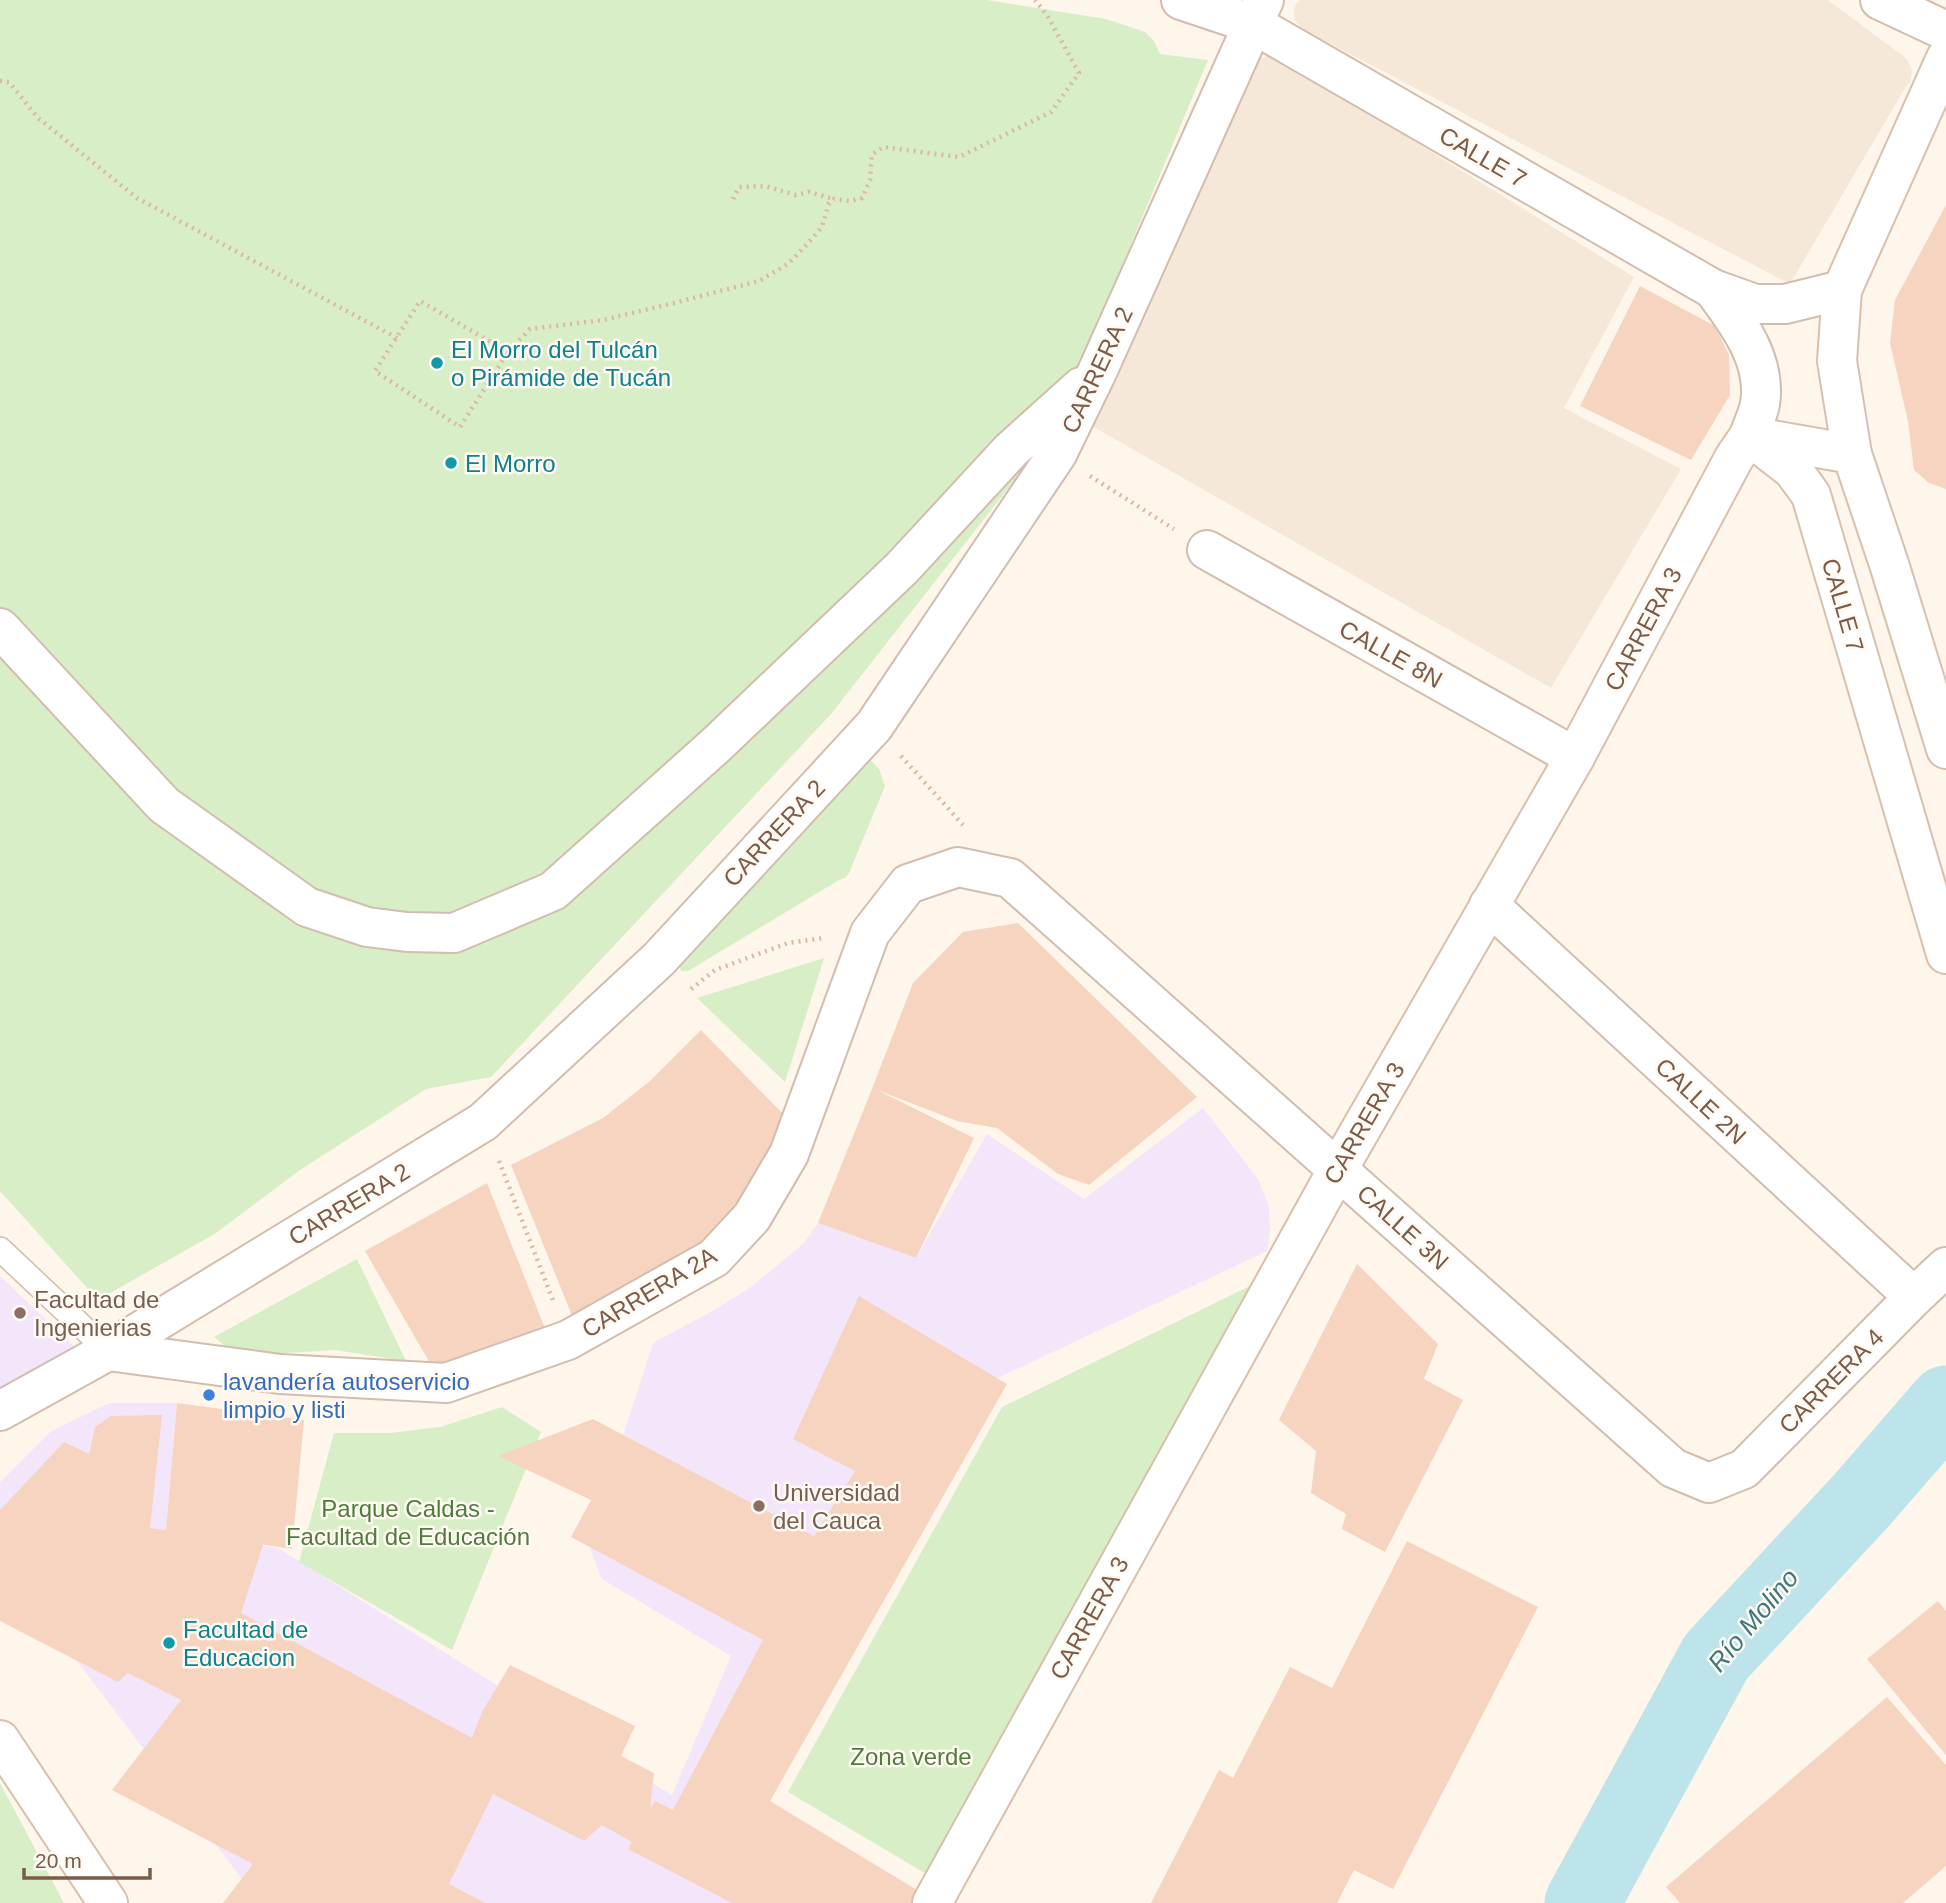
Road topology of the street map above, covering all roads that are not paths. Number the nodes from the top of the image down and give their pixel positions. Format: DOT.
graph roads {
  1 [pos="1181,0"];
  2 [pos="1880,0"];
  3 [pos="1259,12"];
  4 [pos="1946,31"];
  5 [pos="1946,58"];
  6 [pos="1713,289"];
  7 [pos="1842,290"];
  8 [pos="1097,372"];
  9 [pos="1749,436"];
  10 [pos="1852,454"];
  11 [pos="1207,551"];
  12 [pos="0,628"];
  13 [pos="1946,749"];
  14 [pos="1575,757"];
  15 [pos="1010,878"];
  16 [pos="1489,905"];
  17 [pos="1946,954"];
  18 [pos="1338,1169"];
  19 [pos="0,1250"];
  20 [pos="1946,1267"];
  21 [pos="1914,1297"];
  22 [pos="108,1351"];
  23 [pos="0,1411"];
  24 [pos="1709,1483"];
  25 [pos="0,1740"];
  26 [pos="108,1903"];
  27 [pos="932,1903"];
  1 -- 3 [label="street, CALLE 7"];
  2 -- 4 [label="street"];
  3 -- 6 [label="street, CALLE 7"];
  3 -- 8 [label="street, CARRERA 2"];
  5 -- 7 [label="street"];
  6 -- 7 [label="street, CALLE 7"];
  6 -- 9 [label="street, CALLE 7"];
  7 -- 10 [label="street"];
  8 -- 12 [label="street"];
  8 -- 22 [label="street, CARRERA 2"];
  9 -- 10 [label="street"];
  9 -- 14 [label="street, CARRERA 3"];
  9 -- 17 [label="street, CALLE 7"];
  10 -- 13 [label="street"];
  11 -- 14 [label="street, CALLE 8N"];
  14 -- 16 [label="street, CARRERA 3"];
  15 -- 18 [label="street, CALLE 3N"];
  15 -- 22 [label="street, CARRERA 2A"];
  16 -- 18 [label="street, CARRERA 3"];
  16 -- 21 [label="street, CALLE 2N"];
  18 -- 24 [label="street, CALLE 3N"];
  18 -- 27 [label="street, CARRERA 3"];
  19 -- 22 [label="lane"];
  20 -- 21 [label="street, CARRERA 4"];
  21 -- 24 [label="street, CARRERA 4"];
  22 -- 23 [label="street, CARRERA 2"];
  25 -- 26 [label="street"];
}
